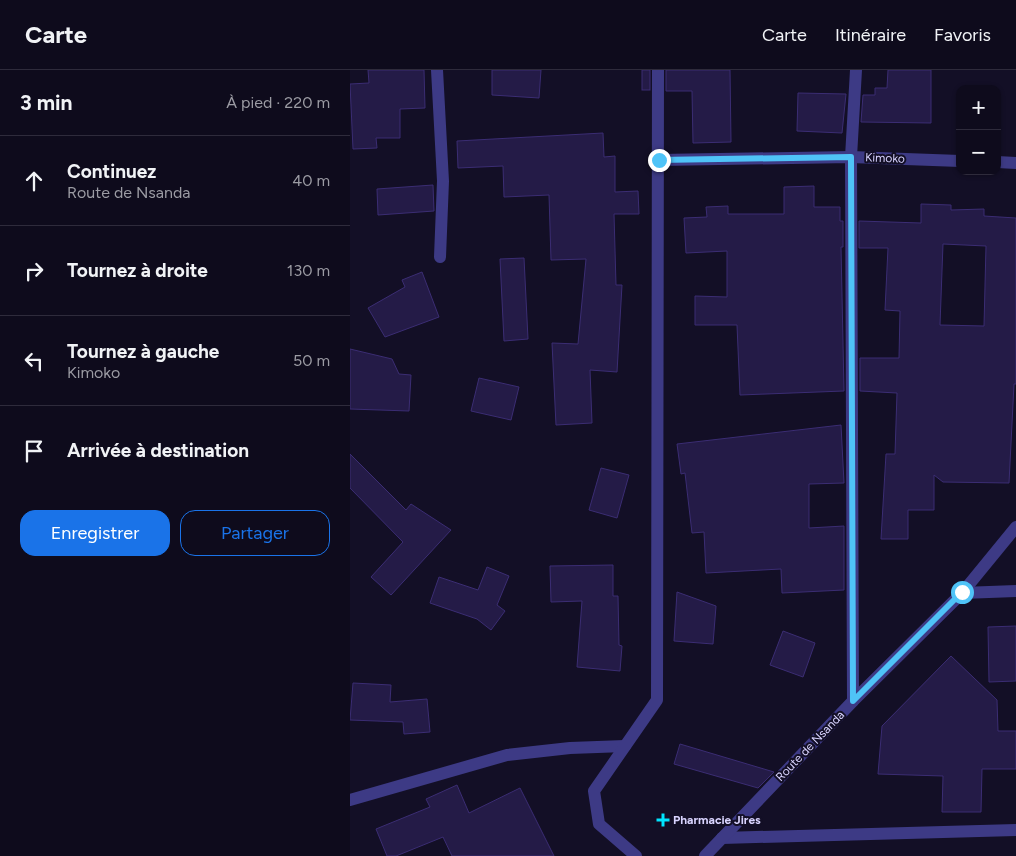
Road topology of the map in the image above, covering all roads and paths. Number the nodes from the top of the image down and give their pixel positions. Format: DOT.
graph roads {
  1 [pos="437,70"];
  2 [pos="658,70"];
  3 [pos="856,70"];
  4 [pos="851,157"];
  5 [pos="659,160"];
  6 [pos="956,161"];
  7 [pos="1001,162"];
  8 [pos="1016,163"];
  9 [pos="440,257"];
  10 [pos="1016,527"];
  11 [pos="1016,591"];
  12 [pos="962,592"];
  13 [pos="853,701"];
  14 [pos="625,746"];
  15 [pos="350,800"];
  16 [pos="1016,830"];
  17 [pos="722,838"];
  18 [pos="636,856"];
  19 [pos="705,856"];
  1 -- 9 [label="street"];
  2 -- 5 [label="street"];
  3 -- 4 [label="street"];
  4 -- 5 [label="street, Kimoko"];
  4 -- 6 [label="street, Kimoko"];
  4 -- 13 [label="street"];
  5 -- 14 [label="street"];
  7 -- 8 [label="street"];
  10 -- 12 [label="street, Route de Nsanda"];
  11 -- 12 [label="street"];
  12 -- 13 [label="street, Route de Nsanda"];
  13 -- 17 [label="street, Route de Nsanda"];
  14 -- 15 [label="street"];
  14 -- 18 [label="street"];
  16 -- 17 [label="street"];
  17 -- 19 [label="street, Route de Nsanda"];
}
